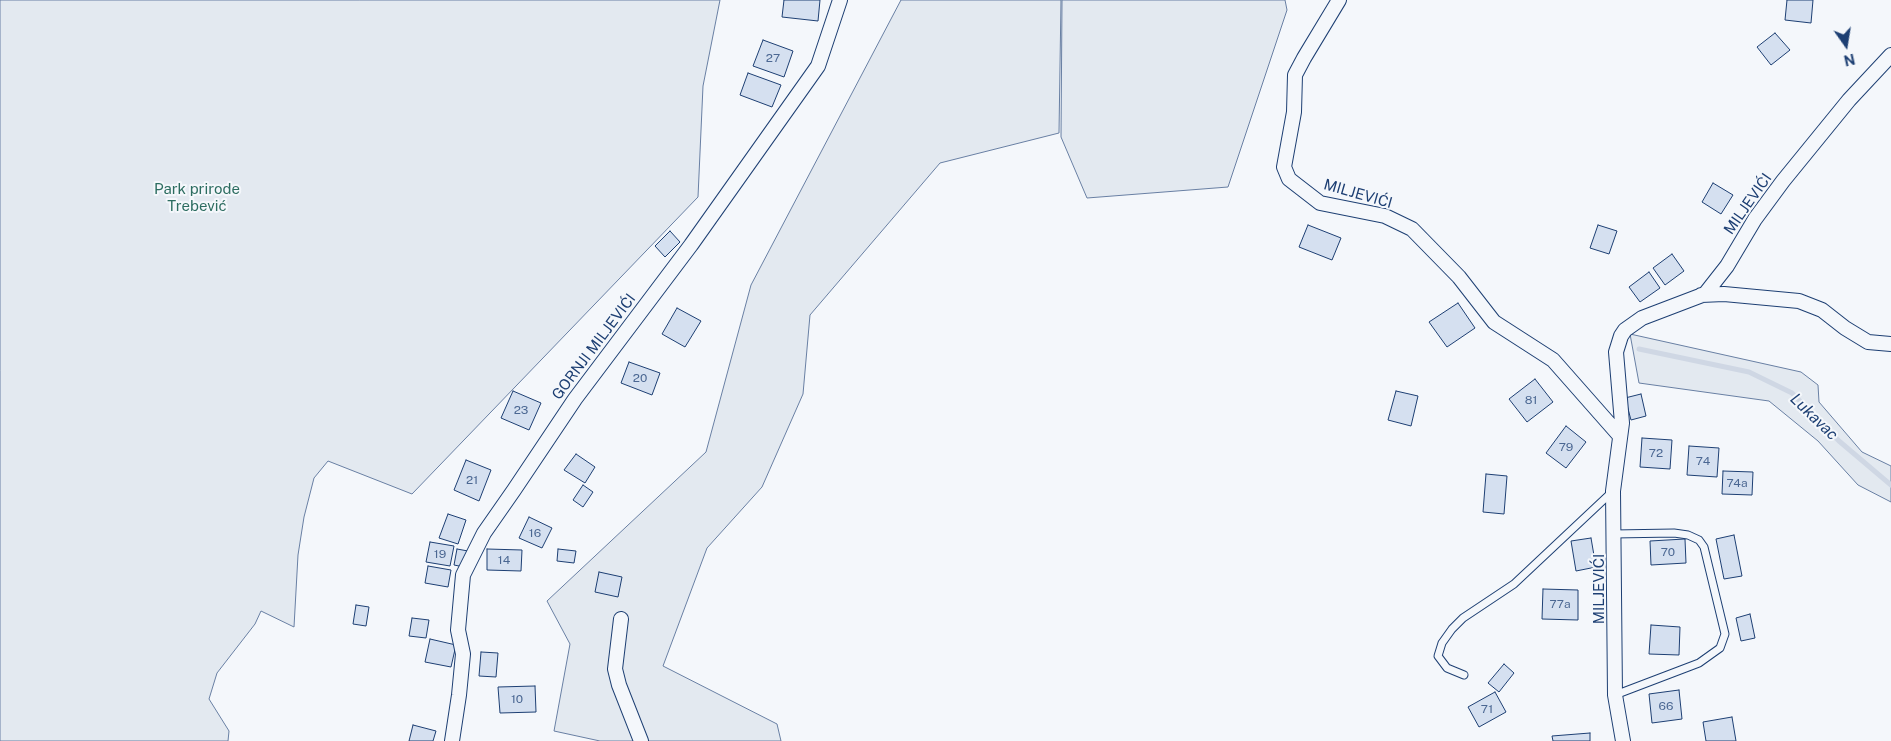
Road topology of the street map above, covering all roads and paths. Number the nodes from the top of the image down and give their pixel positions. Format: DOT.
graph roads {
  1 [pos="840,0"];
  2 [pos="1340,0"];
  3 [pos="1891,55"];
  4 [pos="1701,295"];
  5 [pos="1891,344"];
  6 [pos="1620,436"];
  7 [pos="1613,491"];
  8 [pos="1614,534"];
  9 [pos="620,618"];
  10 [pos="1464,675"];
  11 [pos="1615,695"];
  12 [pos="452,741"];
  13 [pos="641,741"];
  14 [pos="1623,741"];
  1 -- 12 [label="street, GORNJI MILJEVIĆI"];
  2 -- 6 [label="street, MILJEVIĆI"];
  3 -- 4 [label="street, MILJEVIĆI"];
  4 -- 5 [label="street"];
  4 -- 6 [label="street, MILJEVIĆI"];
  6 -- 7 [label="street, MILJEVIĆI"];
  7 -- 8 [label="street, MILJEVIĆI"];
  7 -- 10 [label="lane"];
  8 -- 11 [label="street, MILJEVIĆI"];
  8 -- 11 [label="lane"];
  9 -- 13 [label="street"];
  11 -- 14 [label="street, MILJEVIĆI"];
}
